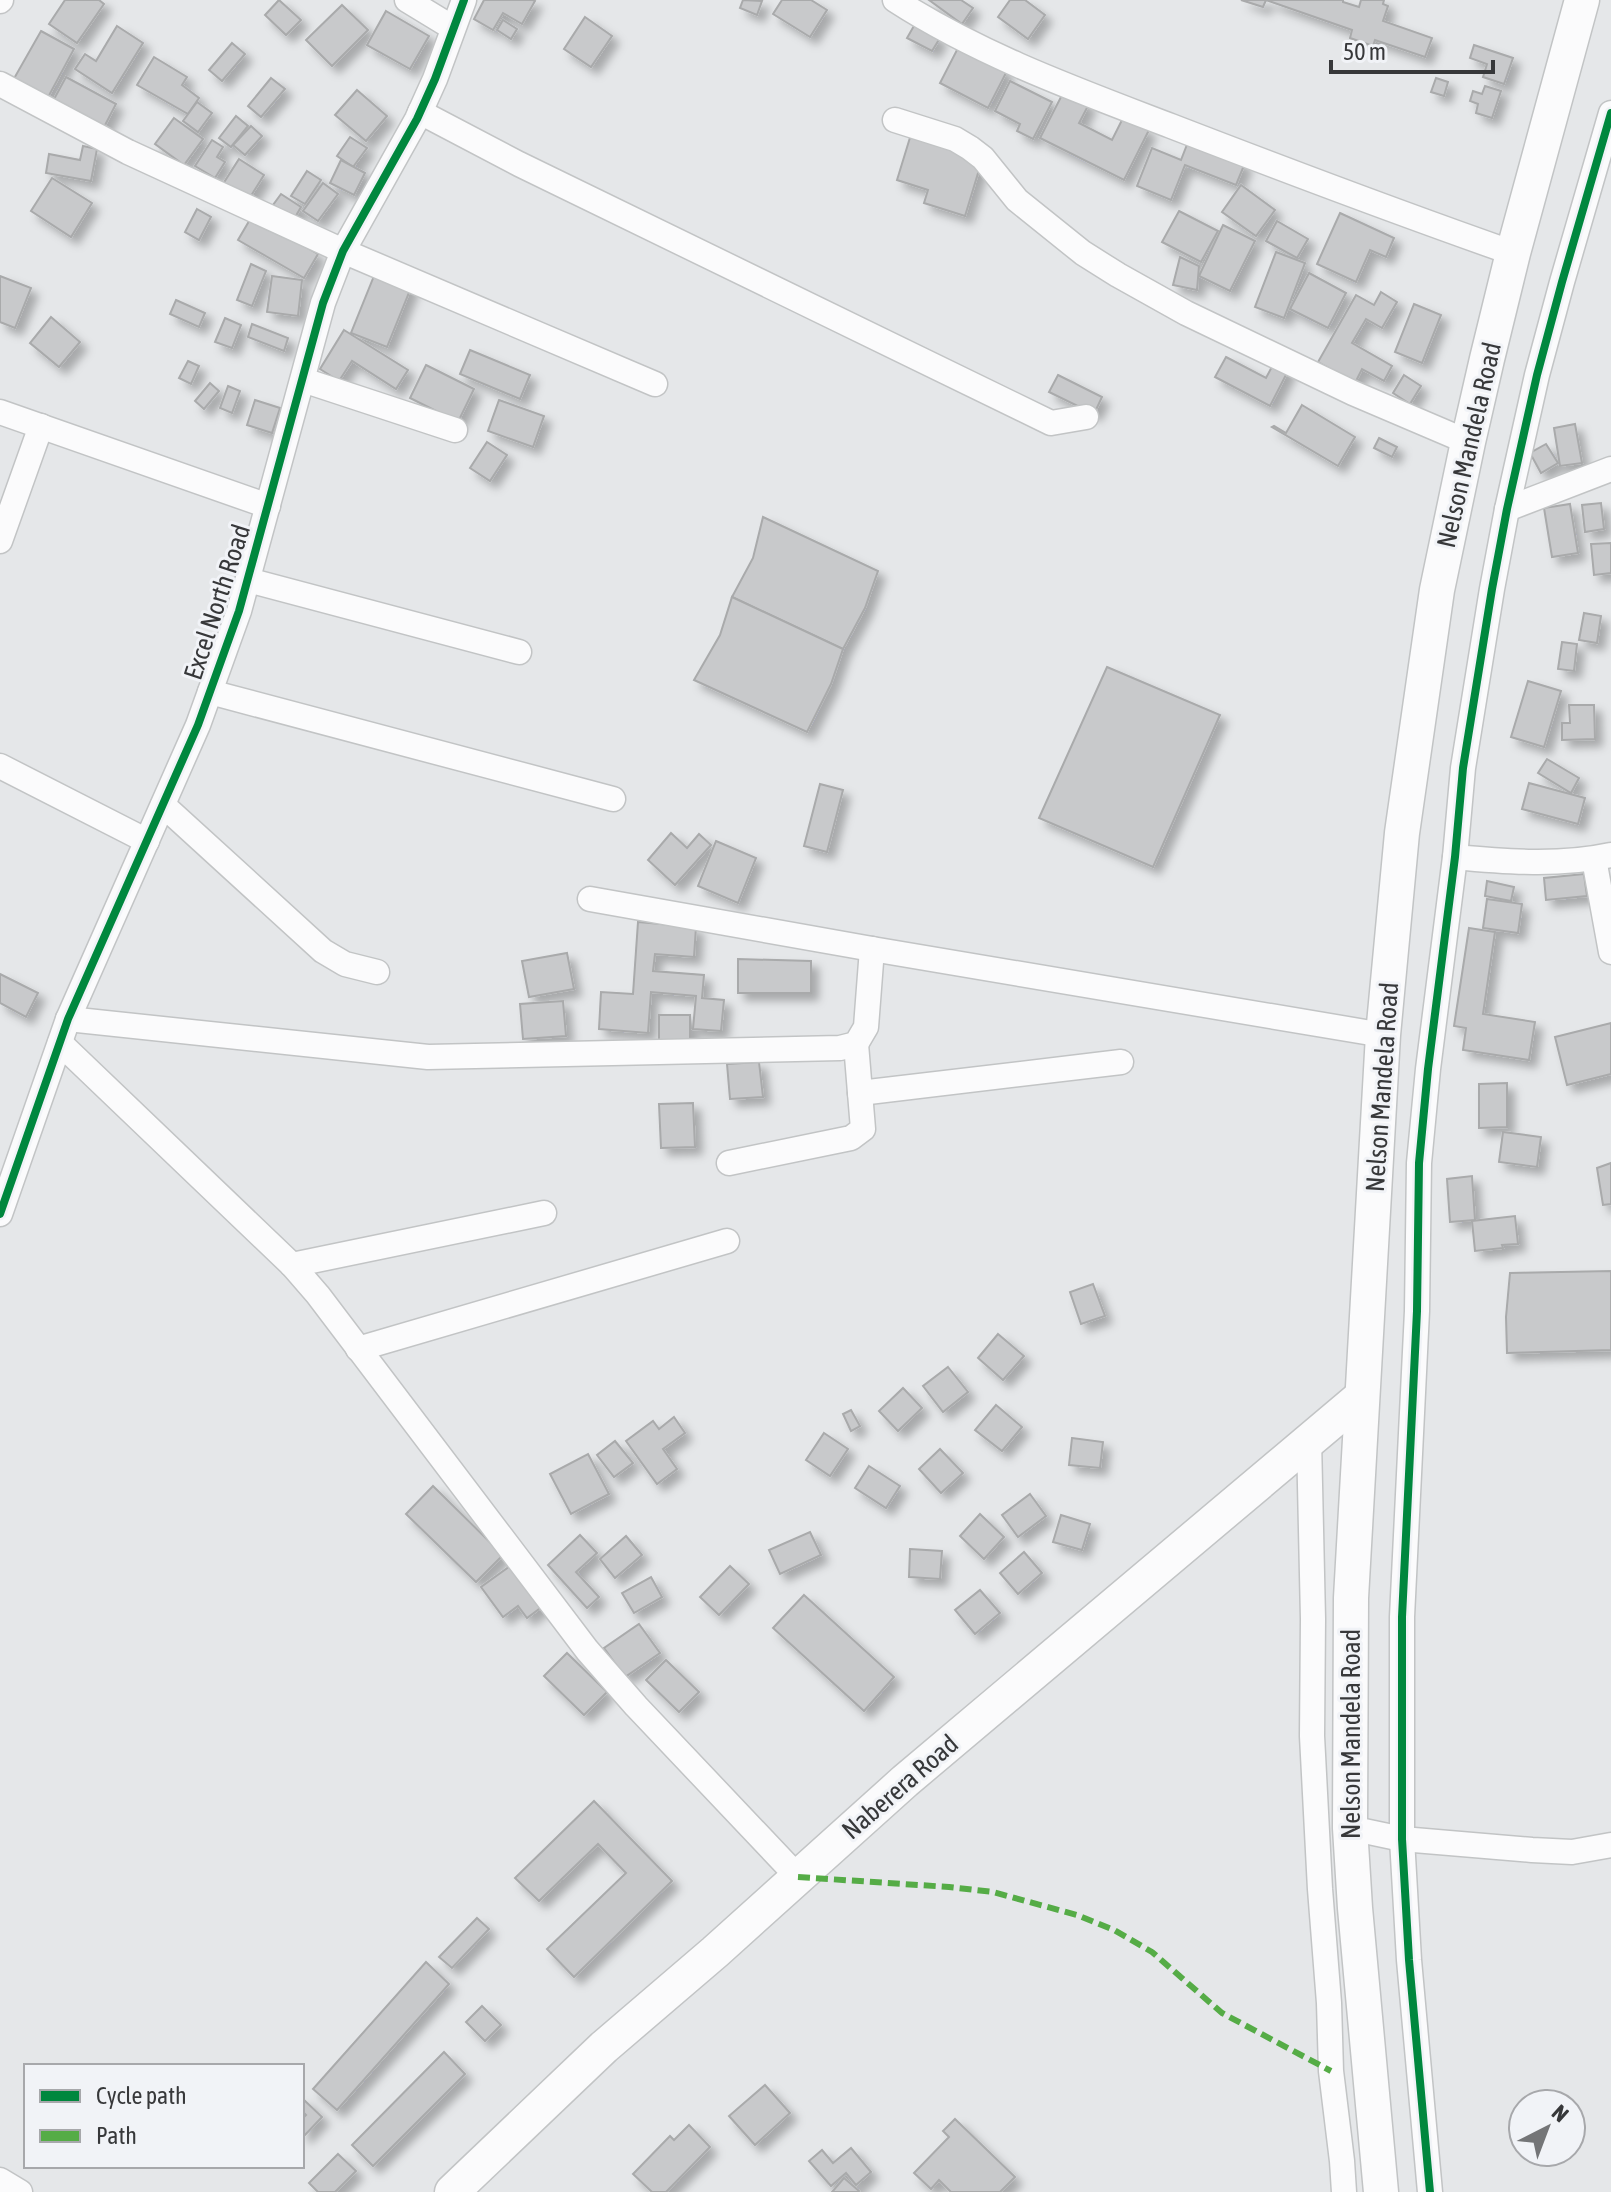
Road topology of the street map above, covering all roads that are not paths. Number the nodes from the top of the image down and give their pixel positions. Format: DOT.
graph roads {
  1 [pos="407,0"];
  2 [pos="464,0"];
  3 [pos="895,0"];
  4 [pos="1582,0"];
  5 [pos="453,28"];
  6 [pos="0,84"];
  7 [pos="420,112"];
  8 [pos="1611,113"];
  9 [pos="895,120"];
  10 [pos="343,251"];
  11 [pos="1513,253"];
  12 [pos="303,380"];
  13 [pos="655,384"];
  14 [pos="0,412"];
  15 [pos="1086,417"];
  16 [pos="41,426"];
  17 [pos="455,430"];
  18 [pos="1468,442"];
  19 [pos="1611,469"];
  20 [pos="268,506"];
  21 [pos="1507,509"];
  22 [pos="0,541"];
  23 [pos="248,580"];
  24 [pos="519,652"];
  25 [pos="210,692"];
  26 [pos="0,766"];
  27 [pos="613,799"];
  28 [pos="163,805"];
  29 [pos="147,841"];
  30 [pos="1455,857"];
  31 [pos="1602,857"];
  32 [pos="590,899"];
  33 [pos="872,949"];
  34 [pos="1611,952"];
  35 [pos="377,972"];
  36 [pos="68,1019"];
  37 [pos="1383,1035"];
  38 [pos="60,1043"];
  39 [pos="856,1044"];
  40 [pos="1121,1062"];
  41 [pos="860,1093"];
  42 [pos="729,1163"];
  43 [pos="544,1213"];
  44 [pos="0,1214"];
  45 [pos="727,1241"];
  46 [pos="292,1265"];
  47 [pos="358,1349"];
  48 [pos="1361,1397"];
  49 [pos="1309,1440"];
  50 [pos="1350,1828"];
  51 [pos="1402,1839"];
  52 [pos="1611,1845"];
  53 [pos="798,1877"];
  54 [pos="0,2180"];
  55 [pos="20,2192"];
  56 [pos="452,2192"];
  57 [pos="1344,2192"];
  58 [pos="1381,2192"];
  59 [pos="1430,2192"];
  1 -- 5 [label="street"];
  2 -- 5 [label="street, Excel North Road"];
  3 -- 11 [label="street"];
  4 -- 11 [label="main road, Nelson Mandela Road"];
  5 -- 7 [label="street, Excel North Road"];
  6 -- 10 [label="street"];
  7 -- 10 [label="street, Excel North Road"];
  7 -- 15 [label="street"];
  8 -- 21 [label="street"];
  9 -- 18 [label="street"];
  10 -- 12 [label="street, Excel North Road"];
  10 -- 13 [label="street"];
  11 -- 18 [label="main road, Nelson Mandela Road"];
  12 -- 17 [label="street"];
  12 -- 20 [label="street, Excel North Road"];
  14 -- 16 [label="street"];
  16 -- 20 [label="street"];
  16 -- 22 [label="street"];
  18 -- 37 [label="main road, Nelson Mandela Road"];
  19 -- 21 [label="street"];
  20 -- 23 [label="street, Excel North Road"];
  21 -- 30 [label="street"];
  23 -- 24 [label="street"];
  23 -- 25 [label="street, Excel North Road"];
  25 -- 27 [label="street"];
  25 -- 28 [label="street, Excel North Road"];
  26 -- 29 [label="street"];
  28 -- 29 [label="street, Excel North Road"];
  28 -- 35 [label="street"];
  29 -- 36 [label="street, Excel North Road"];
  30 -- 31 [label="street"];
  30 -- 51 [label="street"];
  31 -- 34 [label="street"];
  32 -- 33 [label="street"];
  33 -- 37 [label="street"];
  33 -- 39 [label="street"];
  36 -- 38 [label="street, Excel North Road"];
  36 -- 39 [label="street"];
  37 -- 48 [label="main road, Nelson Mandela Road"];
  38 -- 44 [label="street, Excel North Road"];
  38 -- 46 [label="street"];
  39 -- 41 [label="street"];
  40 -- 41 [label="street"];
  41 -- 42 [label="street"];
  43 -- 46 [label="street"];
  45 -- 47 [label="street"];
  46 -- 47 [label="street"];
  47 -- 53 [label="street"];
  48 -- 49 [label="main road, Naberera Road"];
  48 -- 50 [label="main road, Nelson Mandela Road"];
  49 -- 53 [label="main road, Naberera Road"];
  49 -- 57 [label="street"];
  50 -- 51 [label="street"];
  50 -- 58 [label="main road, Nelson Mandela Road"];
  51 -- 52 [label="street"];
  51 -- 59 [label="street"];
  53 -- 56 [label="main road, Naberera Road"];
  54 -- 55 [label="street"];
}
